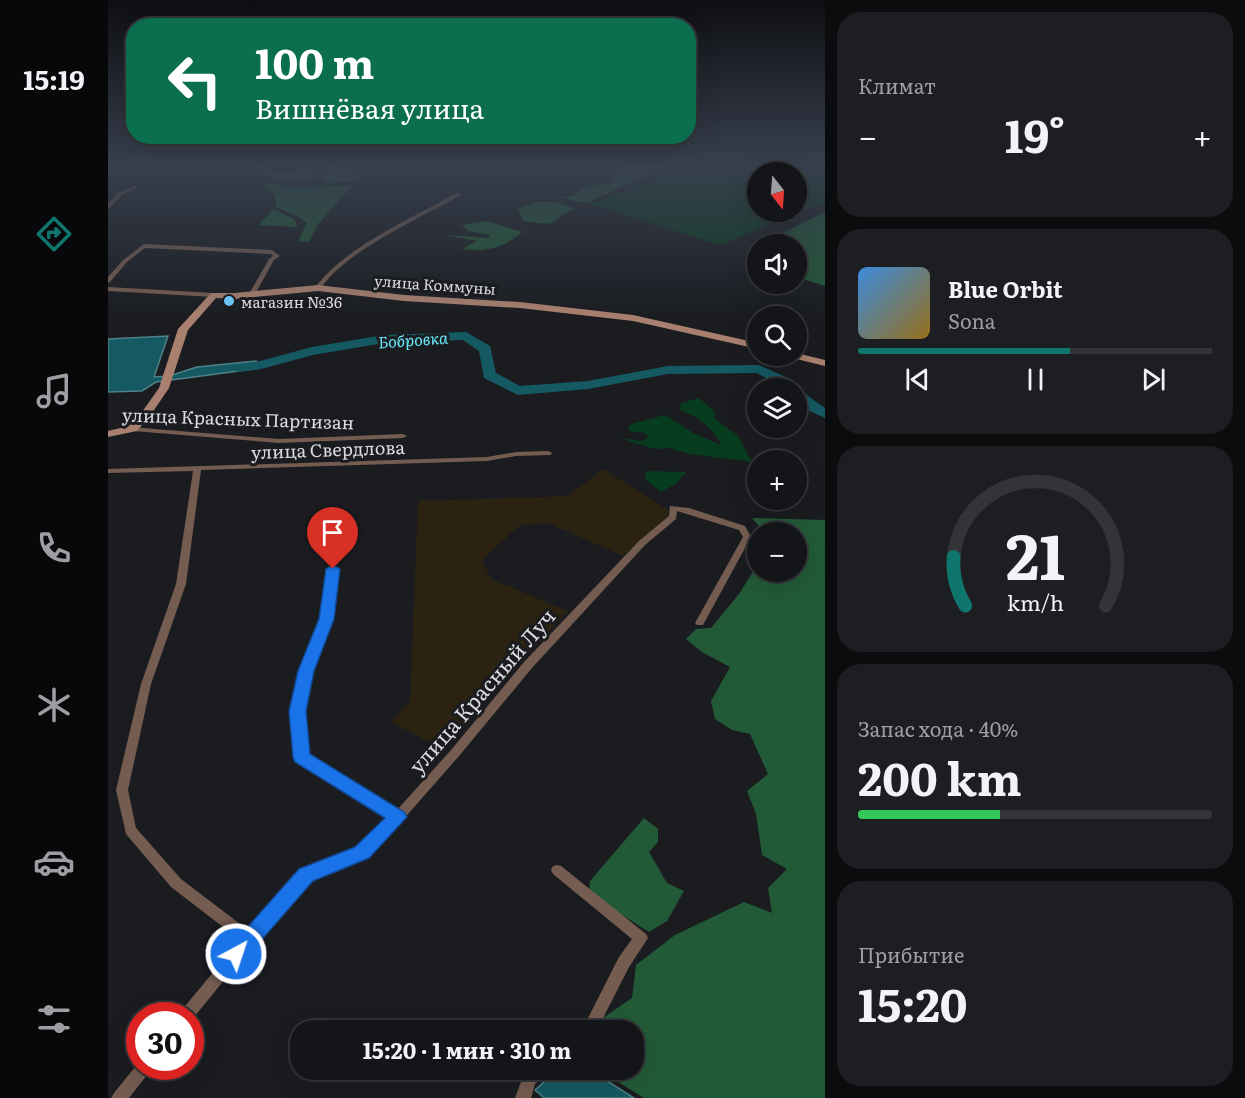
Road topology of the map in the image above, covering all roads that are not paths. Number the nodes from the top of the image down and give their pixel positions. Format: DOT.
graph roads {
  1 [pos="420,215"];
  2 [pos="108,281"];
  3 [pos="318,288"];
  4 [pos="108,289"];
  5 [pos="252,294"];
  6 [pos="214,295"];
  7 [pos="747,344"];
  8 [pos="807,359"];
  9 [pos="825,363"];
  10 [pos="133,429"];
  11 [pos="109,433"];
  12 [pos="404,436"];
  13 [pos="548,453"];
  14 [pos="197,468"];
  15 [pos="108,471"];
  16 [pos="333,569"];
  17 [pos="700,623"];
  18 [pos="398,817"];
  19 [pos="557,870"];
  20 [pos="249,939"];
  21 [pos="197,1002"];
  22 [pos="595,1020"];
  23 [pos="134,1080"];
  24 [pos="528,1080"];
  25 [pos="119,1098"];
  26 [pos="523,1098"];
  1 -- 3 [label="street"];
  2 -- 5 [label="street"];
  3 -- 5 [label="street, улица Коммуны"];
  3 -- 7 [label="street, улица Коммуны"];
  4 -- 6 [label="street, улица Коммуны"];
  5 -- 6 [label="street, улица Коммуны"];
  6 -- 10 [label="street"];
  8 -- 9 [label="street"];
  10 -- 11 [label="street, улица Красных Партизан"];
  10 -- 12 [label="street, улица Красных Партизан"];
  13 -- 14 [label="street, улица Свердлова"];
  14 -- 15 [label="street, улица Свердлова"];
  14 -- 20 [label="street"];
  16 -- 18 [label="street"];
  17 -- 18 [label="street, улица Красный Луч"];
  18 -- 20 [label="street, улица Красный Луч"];
  19 -- 22 [label="street"];
  20 -- 21 [label="street, улица Красный Луч"];
  23 -- 25 [label="street"];
  24 -- 26 [label="street"];
}
